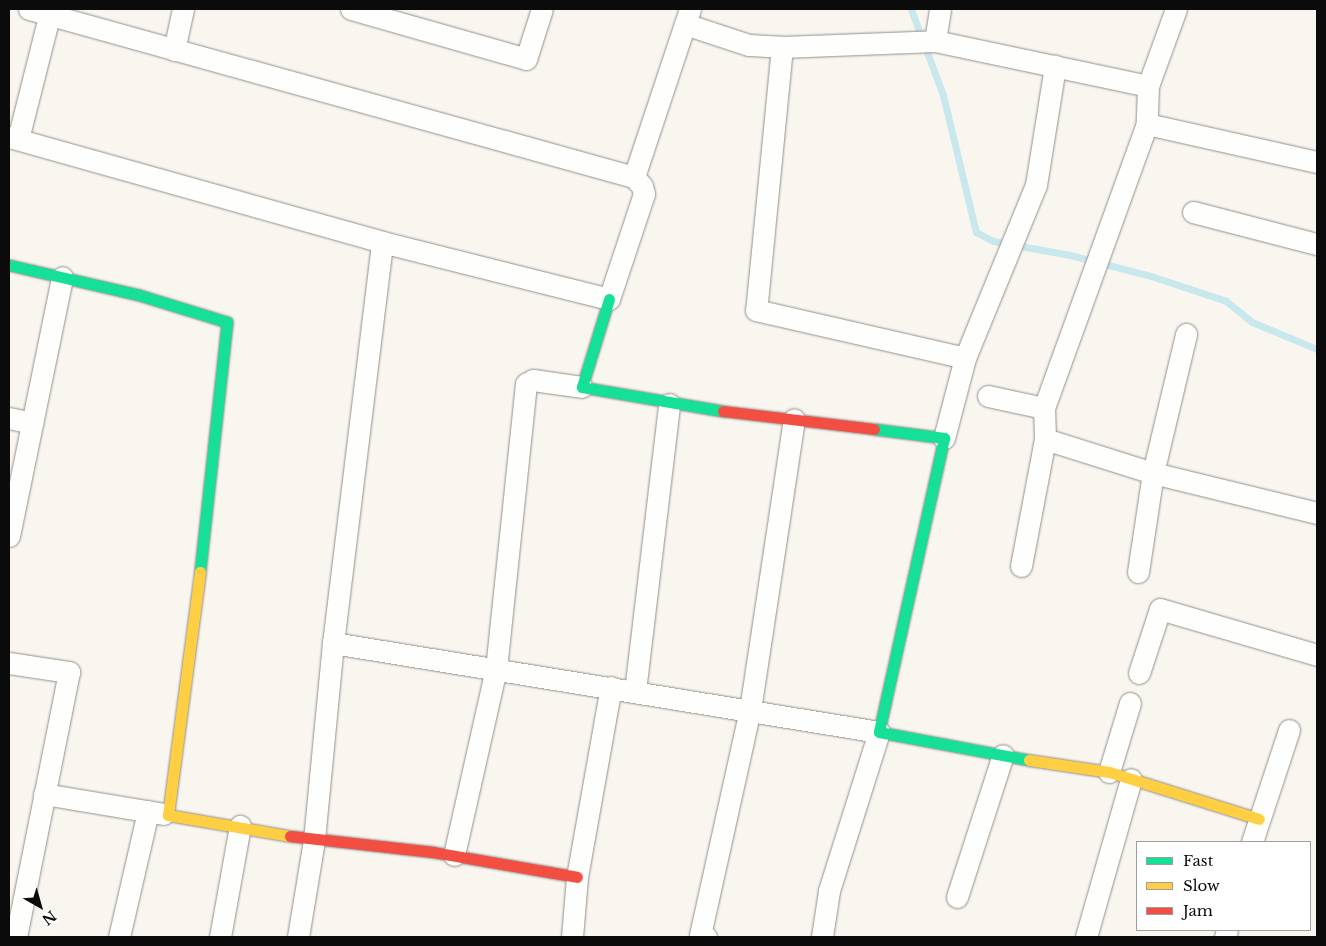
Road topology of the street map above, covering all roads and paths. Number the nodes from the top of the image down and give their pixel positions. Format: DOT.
graph roads {
  1 [pos="29,9"];
  2 [pos="183,9"];
  3 [pos="351,9"];
  4 [pos="542,9"];
  5 [pos="940,9"];
  6 [pos="1176,9"];
  7 [pos="51,12"];
  8 [pos="688,16"];
  9 [pos="935,41"];
  10 [pos="782,48"];
  11 [pos="174,50"];
  12 [pos="1055,66"];
  13 [pos="1148,86"];
  14 [pos="1147,124"];
  15 [pos="13,138"];
  16 [pos="1317,162"];
  17 [pos="634,178"];
  18 [pos="1193,212"];
  19 [pos="382,242"];
  20 [pos="1317,244"];
  21 [pos="9,265"];
  22 [pos="62,277"];
  23 [pos="609,299"];
  24 [pos="1186,334"];
  25 [pos="965,358"];
  26 [pos="582,387"];
  27 [pos="988,396"];
  28 [pos="669,404"];
  29 [pos="1044,408"];
  30 [pos="9,418"];
  31 [pos="794,419"];
  32 [pos="32,423"];
  33 [pos="944,438"];
  34 [pos="1044,439"];
  35 [pos="1153,473"];
  36 [pos="1317,513"];
  37 [pos="9,536"];
  38 [pos="1021,566"];
  39 [pos="1138,572"];
  40 [pos="333,643"];
  41 [pos="1317,655"];
  42 [pos="9,662"];
  43 [pos="496,669"];
  44 [pos="1139,674"];
  45 [pos="611,687"];
  46 [pos="635,691"];
  47 [pos="1130,703"];
  48 [pos="750,710"];
  49 [pos="1289,730"];
  50 [pos="879,732"];
  51 [pos="1003,756"];
  52 [pos="1108,772"];
  53 [pos="1131,779"];
  54 [pos="44,794"];
  55 [pos="158,813"];
  56 [pos="1259,819"];
  57 [pos="240,826"];
  58 [pos="314,840"];
  59 [pos="1252,841"];
  60 [pos="454,855"];
  61 [pos="578,877"];
  62 [pos="957,897"];
  63 [pos="16,937"];
  64 [pos="119,937"];
  65 [pos="220,937"];
  66 [pos="298,937"];
  67 [pos="572,937"];
  68 [pos="706,937"];
  69 [pos="822,937"];
  70 [pos="1086,937"];
  1 -- 7 [label="street"];
  2 -- 11 [label="street"];
  3 -- 4 [label="street"];
  5 -- 9 [label="street"];
  6 -- 13 [label="street"];
  7 -- 11 [label="street"];
  7 -- 15 [label="street"];
  8 -- 10 [label="street"];
  8 -- 17 [label="street"];
  9 -- 10 [label="street"];
  9 -- 12 [label="street"];
  10 -- 25 [label="street"];
  11 -- 17 [label="street"];
  12 -- 13 [label="street"];
  12 -- 25 [label="street"];
  13 -- 14 [label="street"];
  14 -- 16 [label="street"];
  14 -- 29 [label="street"];
  15 -- 19 [label="street"];
  17 -- 23 [label="street"];
  18 -- 20 [label="street"];
  19 -- 23 [label="street"];
  19 -- 40 [label="street"];
  21 -- 22 [label="street"];
  22 -- 32 [label="street"];
  22 -- 55 [label="street"];
  23 -- 26 [label="street"];
  24 -- 35 [label="street"];
  25 -- 33 [label="street"];
  26 -- 28 [label="street"];
  26 -- 43 [label="street"];
  27 -- 29 [label="street"];
  28 -- 31 [label="street"];
  28 -- 46 [label="street"];
  29 -- 34 [label="street"];
  30 -- 32 [label="street"];
  31 -- 33 [label="street"];
  31 -- 48 [label="street"];
  32 -- 37 [label="street"];
  33 -- 50 [label="street"];
  34 -- 35 [label="street"];
  34 -- 38 [label="street"];
  35 -- 36 [label="street"];
  35 -- 39 [label="street"];
  40 -- 43 [label="street"];
  40 -- 58 [label="street"];
  41 -- 44 [label="street"];
  42 -- 54 [label="street"];
  43 -- 45 [label="street"];
  43 -- 60 [label="street"];
  45 -- 46 [label="street"];
  45 -- 61 [label="street"];
  46 -- 48 [label="street"];
  47 -- 52 [label="street"];
  48 -- 50 [label="street"];
  48 -- 68 [label="street"];
  49 -- 56 [label="street"];
  50 -- 51 [label="street"];
  50 -- 69 [label="street"];
  51 -- 52 [label="street"];
  51 -- 62 [label="street"];
  52 -- 53 [label="street"];
  53 -- 56 [label="street"];
  53 -- 70 [label="street"];
  54 -- 55 [label="street"];
  54 -- 63 [label="street"];
  55 -- 57 [label="street"];
  55 -- 64 [label="street"];
  56 -- 59 [label="street"];
  57 -- 58 [label="street"];
  57 -- 65 [label="street"];
  58 -- 60 [label="street"];
  58 -- 66 [label="street"];
  60 -- 61 [label="street"];
  61 -- 67 [label="street"];
}
